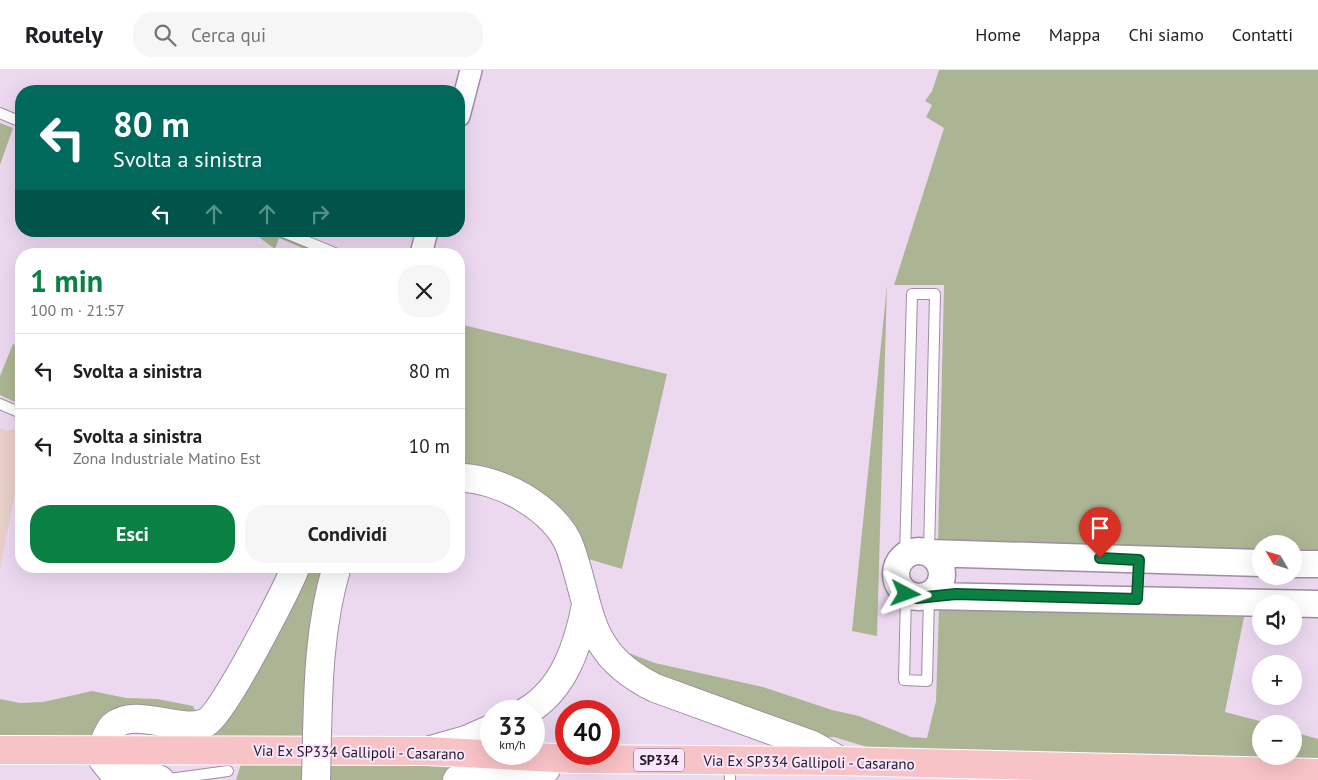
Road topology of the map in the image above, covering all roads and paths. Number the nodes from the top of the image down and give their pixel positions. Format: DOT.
graph roads {
  1 [pos="471,70"];
  2 [pos="465,93"];
  3 [pos="0,113"];
  4 [pos="15,119"];
  5 [pos="296,237"];
  6 [pos="322,248"];
  7 [pos="0,404"];
  8 [pos="15,410"];
  9 [pos="465,478"];
  10 [pos="917,555"];
  11 [pos="1139,560"];
  12 [pos="1252,563"];
  13 [pos="1302,564"];
  14 [pos="1318,564"];
  15 [pos="293,573"];
  16 [pos="335,573"];
  17 [pos="918,595"];
  18 [pos="1137,599"];
  19 [pos="1318,604"];
  20 [pos="586,605"];
  21 [pos="544,700"];
  22 [pos="480,734"];
  23 [pos="0,750"];
  24 [pos="100,750"];
  25 [pos="427,751"];
  26 [pos="555,758"];
  27 [pos="840,761"];
  28 [pos="620,762"];
  29 [pos="558,765"];
  30 [pos="730,770"];
  31 [pos="228,771"];
  32 [pos="1318,773"];
  33 [pos="161,780"];
  34 [pos="316,780"];
  35 [pos="457,780"];
  1 -- 2 [label="street"];
  3 -- 4 [label="lane"];
  5 -- 6 [label="lane"];
  7 -- 8 [label="lane"];
  9 -- 20 [label="main road"];
  10 -- 10 [label="lane"];
  10 -- 11 [label="street"];
  10 -- 17 [label="street"];
  10 -- 17 [label="street"];
  11 -- 12 [label="street"];
  11 -- 18 [label="street"];
  13 -- 14 [label="street"];
  15 -- 24 [label="main road"];
  16 -- 34 [label="main road, bridge"];
  17 -- 17 [label="lane"];
  17 -- 18 [label="street"];
  18 -- 19 [label="street"];
  20 -- 21 [label="main road"];
  20 -- 27 [label="main road"];
  22 -- 25 [label="main road"];
  23 -- 24 [label="main road, Via Ex SP334 Gallipoli - Casarano / SP334"];
  24 -- 25 [label="main road, Via Ex SP334 Gallipoli - Casarano / SP334"];
  24 -- 33 [label="main road"];
  25 -- 26 [label="main road, Via Ex SP334 Gallipoli - Casarano / SP334"];
  27 -- 30 [label="main road, Via Ex SP334 Gallipoli - Casarano / SP334"];
  27 -- 32 [label="main road, Via Ex SP334 Gallipoli - Casarano / SP334"];
  28 -- 30 [label="main road, Via Ex SP334 Gallipoli - Casarano / SP334"];
  29 -- 35 [label="main road"];
  31 -- 33 [label="lane"];
}
